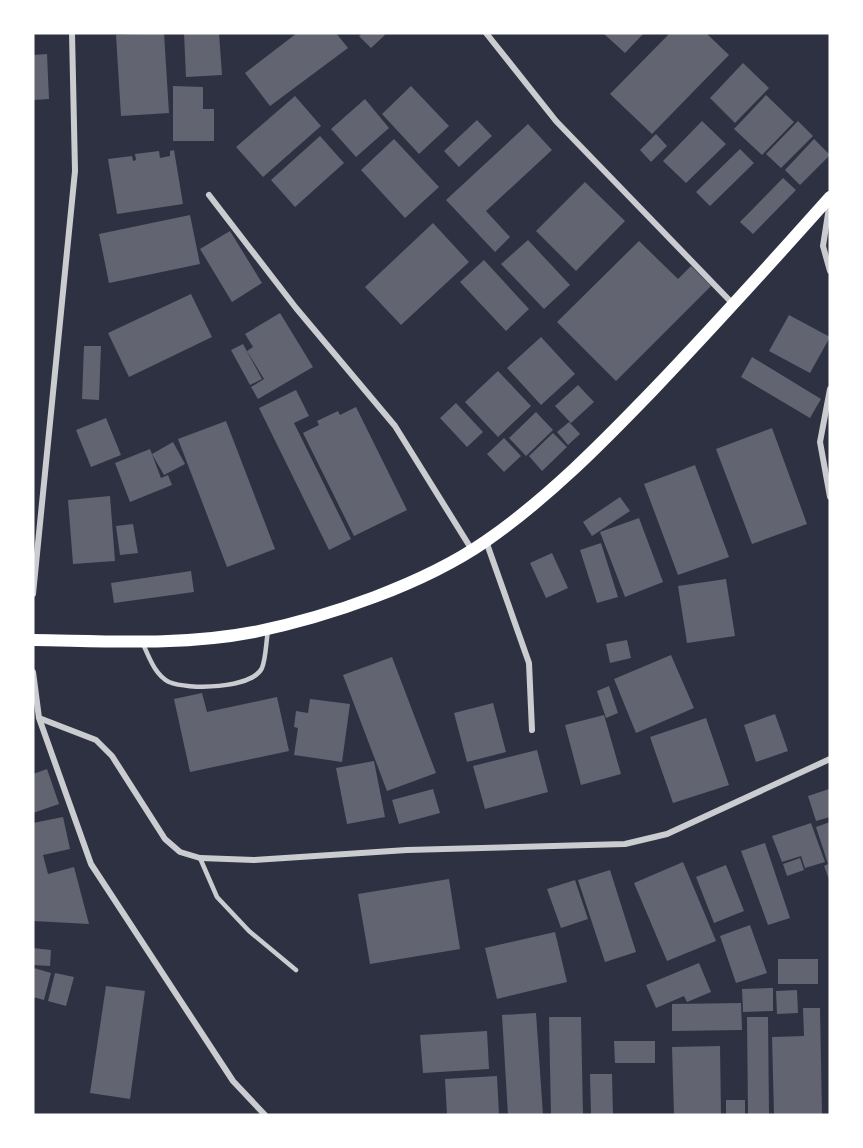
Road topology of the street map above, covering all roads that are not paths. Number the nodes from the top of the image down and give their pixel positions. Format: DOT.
graph roads {
  1 [pos="72,33"];
  2 [pos="486,33"];
  3 [pos="209,195"];
  4 [pos="830,198"];
  5 [pos="823,246"];
  6 [pos="830,250"];
  7 [pos="830,271"];
  8 [pos="734,305"];
  9 [pos="830,389"];
  10 [pos="830,497"];
  11 [pos="486,541"];
  12 [pos="472,550"];
  13 [pos="33,594"];
  14 [pos="268,629"];
  15 [pos="33,640"];
  16 [pos="142,642"];
  17 [pos="33,672"];
  18 [pos="39,718"];
  19 [pos="532,730"];
  20 [pos="830,759"];
  21 [pos="200,858"];
  22 [pos="296,970"];
  23 [pos="265,1115"];
  1 -- 13 [label="street"];
  2 -- 8 [label="street"];
  3 -- 12 [label="street"];
  4 -- 5 [label="street"];
  4 -- 8 [label="main road"];
  5 -- 6 [label="lane"];
  5 -- 7 [label="street"];
  8 -- 11 [label="main road"];
  9 -- 10 [label="street"];
  11 -- 12 [label="main road"];
  11 -- 19 [label="street"];
  12 -- 14 [label="main road"];
  14 -- 16 [label="main road"];
  14 -- 16 [label="lane"];
  15 -- 16 [label="main road"];
  17 -- 18 [label="street"];
  18 -- 21 [label="street"];
  18 -- 23 [label="street"];
  20 -- 21 [label="street"];
  21 -- 22 [label="lane"];
}
